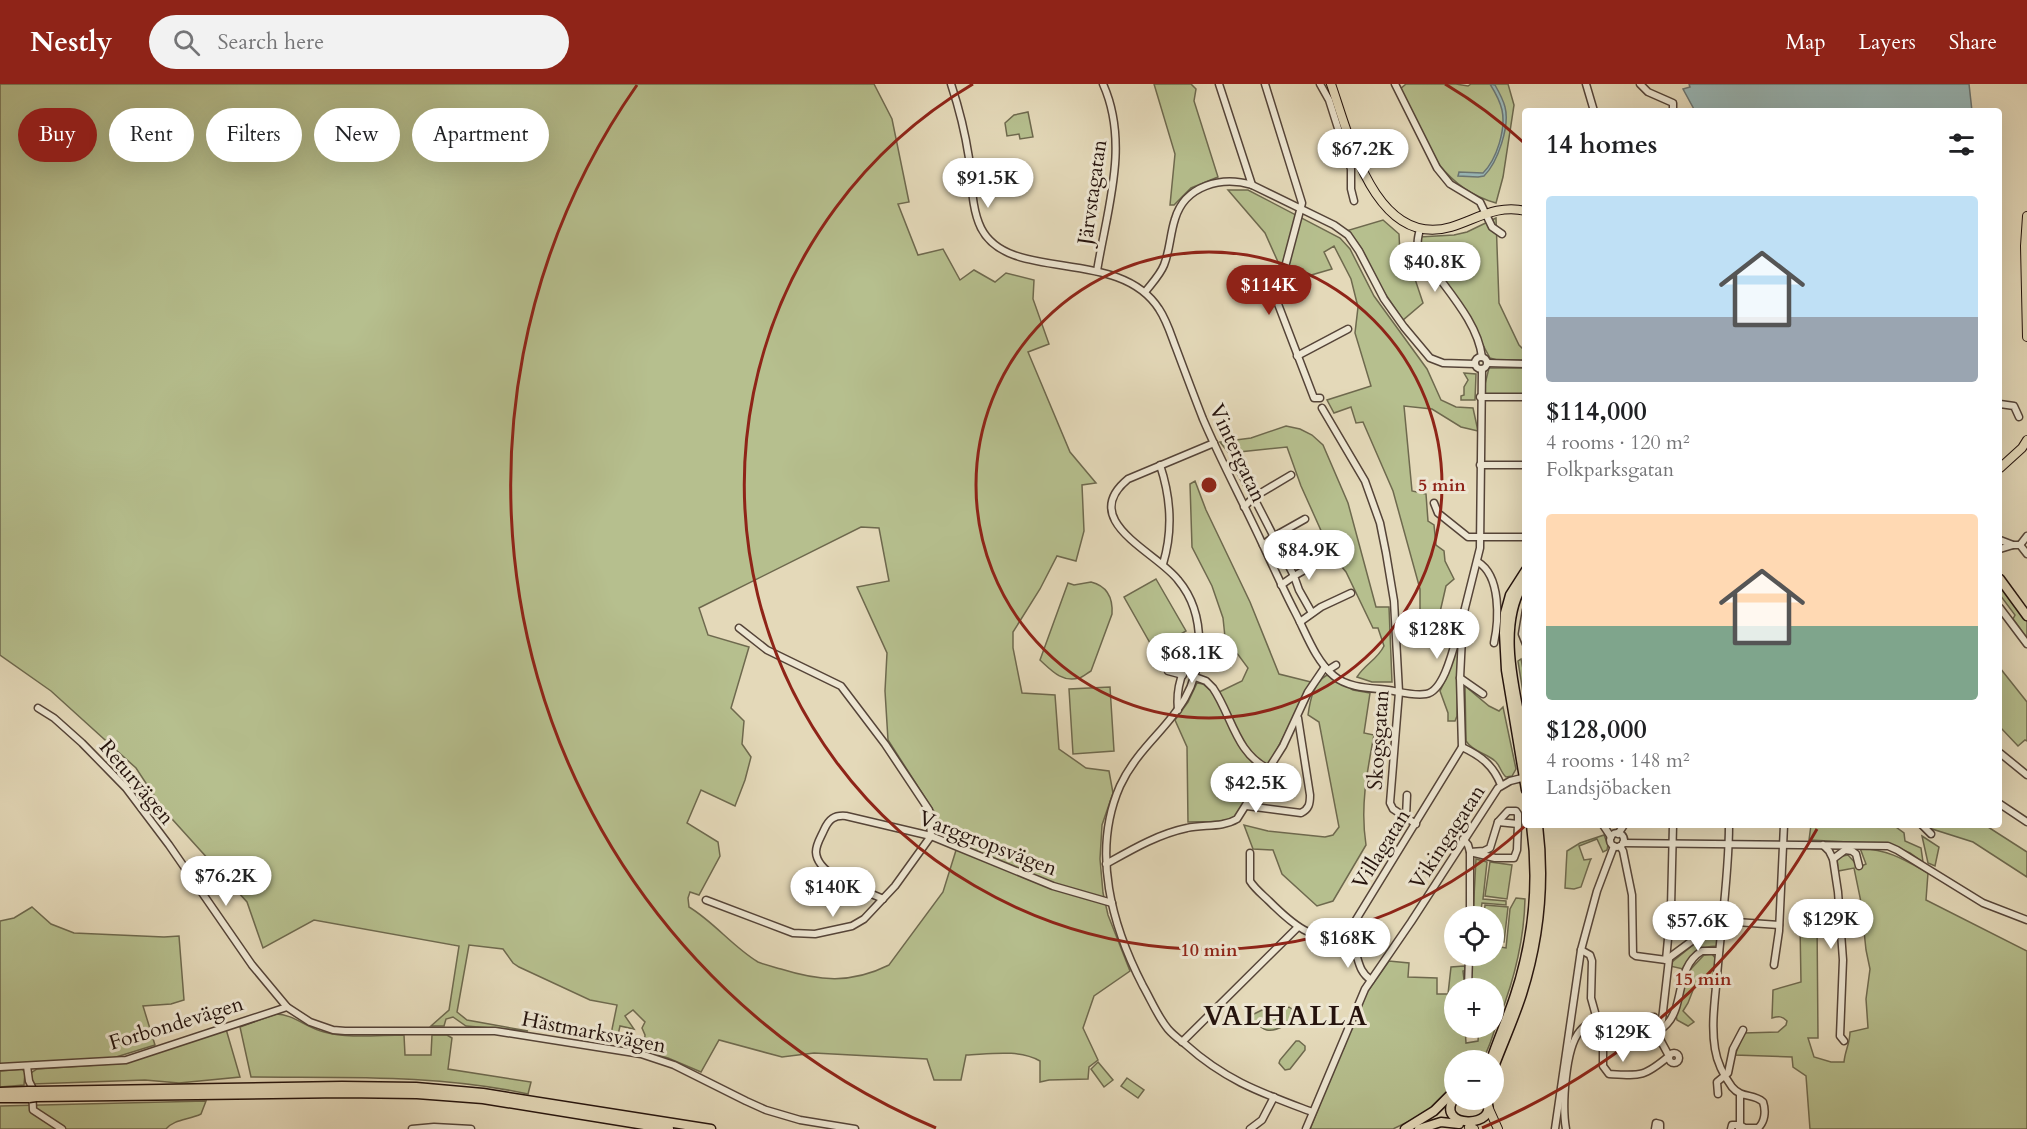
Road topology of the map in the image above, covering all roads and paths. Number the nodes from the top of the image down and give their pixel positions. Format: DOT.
graph roads {
  1 [pos="951,84"];
  2 [pos="1103,84"];
  3 [pos="1220,84"];
  4 [pos="1265,84"];
  5 [pos="1395,84"];
  6 [pos="1586,84"];
  7 [pos="1640,84"];
  8 [pos="1325,85"];
  9 [pos="1592,108"];
  10 [pos="1673,108"];
  11 [pos="1252,185"];
  12 [pos="1354,201"];
  13 [pos="1300,209"];
  14 [pos="1522,210"];
  15 [pos="1486,212"];
  16 [pos="2027,216"];
  17 [pos="1419,229"];
  18 [pos="1502,234"];
  19 [pos="1097,271"];
  20 [pos="1145,292"];
  21 [pos="1348,329"];
  22 [pos="2027,337"];
  23 [pos="1297,356"];
  24 [pos="1482,357"];
  25 [pos="1488,363"];
  26 [pos="1475,364"];
  27 [pos="1522,364"];
  28 [pos="1482,369"];
  29 [pos="1522,397"];
  30 [pos="1320,398"];
  31 [pos="1480,398"];
  32 [pos="2002,404"];
  33 [pos="1322,408"];
  34 [pos="2019,417"];
  35 [pos="2027,440"];
  36 [pos="1214,443"];
  37 [pos="2003,459"];
  38 [pos="1235,461"];
  39 [pos="1161,465"];
  40 [pos="1480,465"];
  41 [pos="1522,465"];
  42 [pos="1291,475"];
  43 [pos="1254,497"];
  44 [pos="1434,503"];
  45 [pos="1244,507"];
  46 [pos="1305,519"];
  47 [pos="2027,536"];
  48 [pos="1273,537"];
  49 [pos="1480,537"];
  50 [pos="1522,537"];
  51 [pos="2002,541"];
  52 [pos="1263,545"];
  53 [pos="2016,545"];
  54 [pos="2002,548"];
  55 [pos="2027,554"];
  56 [pos="1329,556"];
  57 [pos="1478,562"];
  58 [pos="1163,564"];
  59 [pos="1294,576"];
  60 [pos="1522,576"];
  61 [pos="2002,582"];
  62 [pos="1281,585"];
  63 [pos="1522,588"];
  64 [pos="1351,593"];
  65 [pos="2002,611"];
  66 [pos="1312,613"];
  67 [pos="1463,616"];
  68 [pos="2027,616"];
  69 [pos="1300,622"];
  70 [pos="739,628"];
  71 [pos="1494,643"];
  72 [pos="2027,644"];
  73 [pos="1198,654"];
  74 [pos="1336,665"];
  75 [pos="1327,668"];
  76 [pos="1168,671"];
  77 [pos="1183,675"];
  78 [pos="1195,677"];
  79 [pos="1460,678"];
  80 [pos="1399,692"];
  81 [pos="1483,694"];
  82 [pos="38,708"];
  83 [pos="1178,710"];
  84 [pos="1298,715"];
  85 [pos="1522,725"];
  86 [pos="1462,747"];
  87 [pos="2002,755"];
  88 [pos="1522,764"];
  89 [pos="1269,769"];
  90 [pos="2027,775"];
  91 [pos="1522,782"];
  92 [pos="1501,785"];
  93 [pos="1407,795"];
  94 [pos="2002,805"];
  95 [pos="1247,806"];
  96 [pos="1406,817"];
  97 [pos="1498,822"];
  98 [pos="2027,822"];
  99 [pos="1416,824"];
  100 [pos="1518,824"];
  101 [pos="1532,828"];
  102 [pos="1538,828"];
  103 [pos="1605,828"];
  104 [pos="1622,828"];
  105 [pos="1673,828"];
  106 [pos="1729,828"];
  107 [pos="1784,828"];
  108 [pos="1925,828"];
  109 [pos="1618,834"];
  110 [pos="1931,834"];
  111 [pos="931,836"];
  112 [pos="1611,837"];
  113 [pos="1536,838"];
  114 [pos="1463,839"];
  115 [pos="1672,844"];
  116 [pos="1729,844"];
  117 [pos="1784,844"];
  118 [pos="1619,845"];
  119 [pos="1822,845"];
  120 [pos="1470,852"];
  121 [pos="1250,853"];
  122 [pos="1833,859"];
  123 [pos="1106,864"];
  124 [pos="1859,866"];
  125 [pos="883,899"];
  126 [pos="706,900"];
  127 [pos="1112,903"];
  128 [pos="1470,906"];
  129 [pos="2027,920"];
  130 [pos="1722,921"];
  131 [pos="1779,925"];
  132 [pos="1298,927"];
  133 [pos="1346,936"];
  134 [pos="1581,950"];
  135 [pos="1719,951"];
  136 [pos="1668,960"];
  137 [pos="1774,965"];
  138 [pos="1371,980"];
  139 [pos="287,1007"];
  140 [pos="1654,1017"];
  141 [pos="1598,1021"];
  142 [pos="1620,1023"];
  143 [pos="1743,1030"];
  144 [pos="458,1031"];
  145 [pos="1656,1032"];
  146 [pos="1497,1041"];
  147 [pos="1844,1041"];
  148 [pos="1182,1042"];
  149 [pos="1491,1050"];
  150 [pos="1494,1050"];
  151 [pos="1501,1050"];
  152 [pos="27,1066"];
  153 [pos="0,1067"];
  154 [pos="1725,1075"];
  155 [pos="0,1092"];
  156 [pos="32,1094"];
  157 [pos="1718,1094"];
  158 [pos="1740,1095"];
  159 [pos="1275,1097"];
  160 [pos="0,1098"];
  161 [pos="1444,1101"];
  162 [pos="1444,1107"];
  163 [pos="1451,1110"];
  164 [pos="1486,1110"];
  165 [pos="1491,1110"];
  166 [pos="1312,1112"];
  167 [pos="1459,1124"];
  168 [pos="1739,1127"];
  169 [pos="1472,1128"];
  170 [pos="62,1129"];
  171 [pos="412,1129"];
  172 [pos="471,1129"];
  173 [pos="669,1129"];
  174 [pos="711,1129"];
  175 [pos="855,1129"];
  176 [pos="1250,1129"];
  177 [pos="1306,1129"];
  178 [pos="1405,1129"];
  179 [pos="1419,1129"];
  180 [pos="1498,1129"];
  181 [pos="1555,1129"];
  182 [pos="1566,1129"];
  183 [pos="1655,1129"];
  184 [pos="1660,1129"];
  185 [pos="1731,1129"];
  1 -- 19 [label="street, Vintergatan"];
  2 -- 19 [label="street, Järvstagatan"];
  3 -- 11 [label="street"];
  4 -- 13 [label="street"];
  5 -- 15 [label="street"];
  6 -- 9 [label="street"];
  7 -- 10 [label="street"];
  8 -- 12 [label="street"];
  8 -- 17 [label="main road"];
  11 -- 13 [label="street"];
  11 -- 20 [label="street"];
  13 -- 23 [label="street"];
  13 -- 26 [label="street"];
  14 -- 15 [label="main road"];
  15 -- 17 [label="main road"];
  15 -- 18 [label="street"];
  16 -- 22 [label="main road"];
  17 -- 24 [label="street"];
  19 -- 20 [label="street, Vintergatan"];
  20 -- 36 [label="street, Vintergatan"];
  21 -- 23 [label="street"];
  23 -- 30 [label="street"];
  24 -- 25 [label="street"];
  24 -- 26 [label="street"];
  25 -- 27 [label="street"];
  25 -- 28 [label="street"];
  26 -- 28 [label="street"];
  28 -- 31 [label="street"];
  29 -- 31 [label="street"];
  31 -- 40 [label="street"];
  32 -- 34 [label="street"];
  33 -- 80 [label="street, Skogsgatan"];
  35 -- 37 [label="main road"];
  36 -- 39 [label="street"];
  36 -- 45 [label="street, Vintergatan"];
  38 -- 43 [label="street"];
  39 -- 58 [label="street"];
  39 -- 58 [label="street"];
  40 -- 41 [label="street"];
  40 -- 49 [label="street"];
  42 -- 43 [label="street"];
  43 -- 45 [label="street"];
  43 -- 48 [label="street"];
  44 -- 49 [label="street"];
  45 -- 52 [label="street, Vintergatan"];
  46 -- 48 [label="street"];
  47 -- 53 [label="street"];
  48 -- 52 [label="street"];
  48 -- 59 [label="street"];
  49 -- 50 [label="street"];
  49 -- 57 [label="street"];
  51 -- 53 [label="street"];
  52 -- 62 [label="street, Vintergatan"];
  53 -- 54 [label="street"];
  53 -- 55 [label="street"];
  56 -- 59 [label="street"];
  57 -- 67 [label="street"];
  57 -- 71 [label="street"];
  58 -- 73 [label="street"];
  59 -- 62 [label="street"];
  59 -- 66 [label="street"];
  60 -- 88 [label="highway"];
  61 -- 68 [label="highway"];
  62 -- 69 [label="street, Vintergatan"];
  63 -- 85 [label="highway"];
  64 -- 66 [label="street"];
  65 -- 72 [label="street"];
  66 -- 69 [label="street"];
  67 -- 79 [label="street"];
  67 -- 80 [label="street"];
  69 -- 75 [label="street, Vintergatan"];
  70 -- 111 [label="street"];
  73 -- 77 [label="street"];
  73 -- 78 [label="street"];
  74 -- 75 [label="street"];
  75 -- 80 [label="street"];
  75 -- 84 [label="street"];
  76 -- 77 [label="street"];
  77 -- 83 [label="street"];
  78 -- 83 [label="street"];
  78 -- 89 [label="street"];
  79 -- 81 [label="street"];
  79 -- 86 [label="street"];
  80 -- 96 [label="street, Skogsgatan"];
  82 -- 139 [label="street, Returvägen"];
  83 -- 123 [label="street"];
  84 -- 89 [label="street"];
  84 -- 95 [label="street"];
  86 -- 92 [label="street"];
  86 -- 99 [label="street, Villagatan"];
  87 -- 90 [label="street"];
  89 -- 95 [label="street"];
  91 -- 92 [label="street, Vikingagatan"];
  92 -- 114 [label="street, Vikingagatan"];
  93 -- 96 [label="street"];
  94 -- 98 [label="street"];
  95 -- 123 [label="street"];
  96 -- 99 [label="street, Skogsgatan"];
  97 -- 100 [label="street"];
  97 -- 100 [label="street"];
  97 -- 120 [label="street"];
  99 -- 133 [label="street, Villagatan"];
  100 -- 120 [label="street"];
  101 -- 113 [label="highway"];
  102 -- 113 [label="highway"];
  103 -- 112 [label="street"];
  104 -- 109 [label="street"];
  105 -- 115 [label="street"];
  106 -- 116 [label="street"];
  107 -- 117 [label="street"];
  108 -- 110 [label="street"];
  109 -- 112 [label="street"];
  109 -- 118 [label="street"];
  111 -- 125 [label="street"];
  111 -- 125 [label="street, Varggropsvägen"];
  111 -- 127 [label="street, Varggropsvägen"];
  112 -- 118 [label="street"];
  113 -- 146 [label="highway"];
  113 -- 151 [label="highway"];
  114 -- 120 [label="street"];
  114 -- 138 [label="street, Vikingagatan"];
  115 -- 116 [label="street"];
  115 -- 118 [label="street"];
  115 -- 136 [label="street"];
  116 -- 117 [label="street"];
  116 -- 130 [label="street"];
  117 -- 119 [label="street"];
  117 -- 131 [label="street"];
  118 -- 134 [label="street"];
  118 -- 136 [label="street"];
  119 -- 122 [label="street"];
  119 -- 129 [label="street"];
  120 -- 128 [label="street"];
  121 -- 132 [label="street"];
  122 -- 124 [label="street"];
  122 -- 147 [label="street"];
  123 -- 127 [label="street"];
  125 -- 126 [label="street"];
  127 -- 148 [label="street"];
  130 -- 131 [label="street"];
  130 -- 135 [label="street"];
  130 -- 136 [label="street"];
  131 -- 137 [label="street"];
  132 -- 133 [label="street"];
  132 -- 148 [label="street"];
  133 -- 138 [label="street"];
  134 -- 141 [label="street"];
  134 -- 181 [label="street"];
  135 -- 145 [label="street"];
  135 -- 154 [label="street"];
  136 -- 145 [label="street"];
  138 -- 166 [label="street, Vikingagatan"];
  139 -- 144 [label="street, Returvägen"];
  139 -- 152 [label="street, Forbondevägen"];
  140 -- 142 [label="street"];
  141 -- 142 [label="street"];
  141 -- 145 [label="street"];
  141 -- 182 [label="street"];
  142 -- 145 [label="street"];
  143 -- 154 [label="street"];
  144 -- 175 [label="street, Hästmarksvägen"];
  146 -- 149 [label="highway"];
  146 -- 150 [label="highway"];
  148 -- 159 [label="street"];
  152 -- 153 [label="street, Forbondevägen"];
  152 -- 170 [label="street"];
  154 -- 157 [label="street"];
  154 -- 158 [label="street"];
  155 -- 156 [label="highway"];
  156 -- 160 [label="highway"];
  156 -- 173 [label="highway"];
  156 -- 174 [label="highway"];
  158 -- 168 [label="street"];
  158 -- 168 [label="street"];
  159 -- 166 [label="street"];
  159 -- 176 [label="street"];
  161 -- 178 [label="highway"];
  162 -- 178 [label="highway"];
  163 -- 167 [label="highway"];
  164 -- 169 [label="highway"];
  165 -- 180 [label="main road"];
  166 -- 177 [label="street, Vikingagatan"];
  167 -- 169 [label="highway"];
  167 -- 179 [label="highway"];
  168 -- 185 [label="street"];
  171 -- 172 [label="street"];
  181 -- 182 [label="street"];
  183 -- 184 [label="street"];
}
